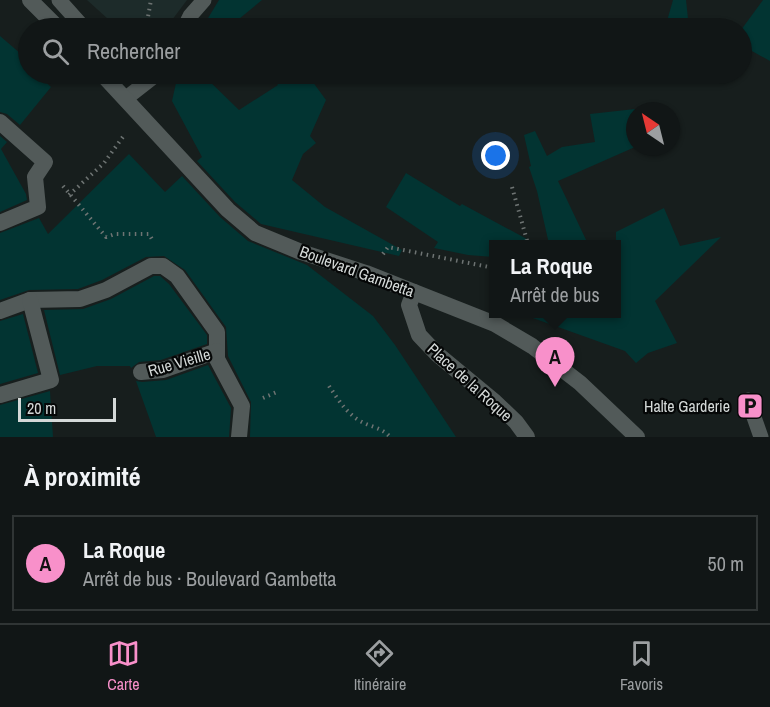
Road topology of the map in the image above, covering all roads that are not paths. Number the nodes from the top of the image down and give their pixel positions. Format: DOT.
graph roads {
  1 [pos="30,0"];
  2 [pos="59,0"];
  3 [pos="204,0"];
  4 [pos="48,18"];
  5 [pos="75,18"];
  6 [pos="189,18"];
  7 [pos="112,84"];
  8 [pos="145,84"];
  9 [pos="126,99"];
  10 [pos="0,122"];
  11 [pos="0,223"];
  12 [pos="414,292"];
  13 [pos="30,300"];
  14 [pos="0,311"];
  15 [pos="217,351"];
  16 [pos="141,372"];
  17 [pos="0,395"];
  18 [pos="748,400"];
  19 [pos="239,437"];
  20 [pos="527,437"];
  21 [pos="637,437"];
  22 [pos="761,437"];
  1 -- 4 [label="street"];
  2 -- 5 [label="lane"];
  3 -- 6 [label="lane"];
  7 -- 9 [label="street, Boulevard Gambetta"];
  8 -- 9 [label="lane"];
  9 -- 12 [label="street, Boulevard Gambetta"];
  10 -- 11 [label="street"];
  12 -- 20 [label="street, Place de la Roque"];
  12 -- 21 [label="street, Boulevard Gambetta"];
  13 -- 14 [label="street"];
  13 -- 15 [label="street"];
  13 -- 17 [label="street"];
  15 -- 16 [label="street, Rue Vieille"];
  15 -- 19 [label="street"];
  18 -- 22 [label="lane"];
}
